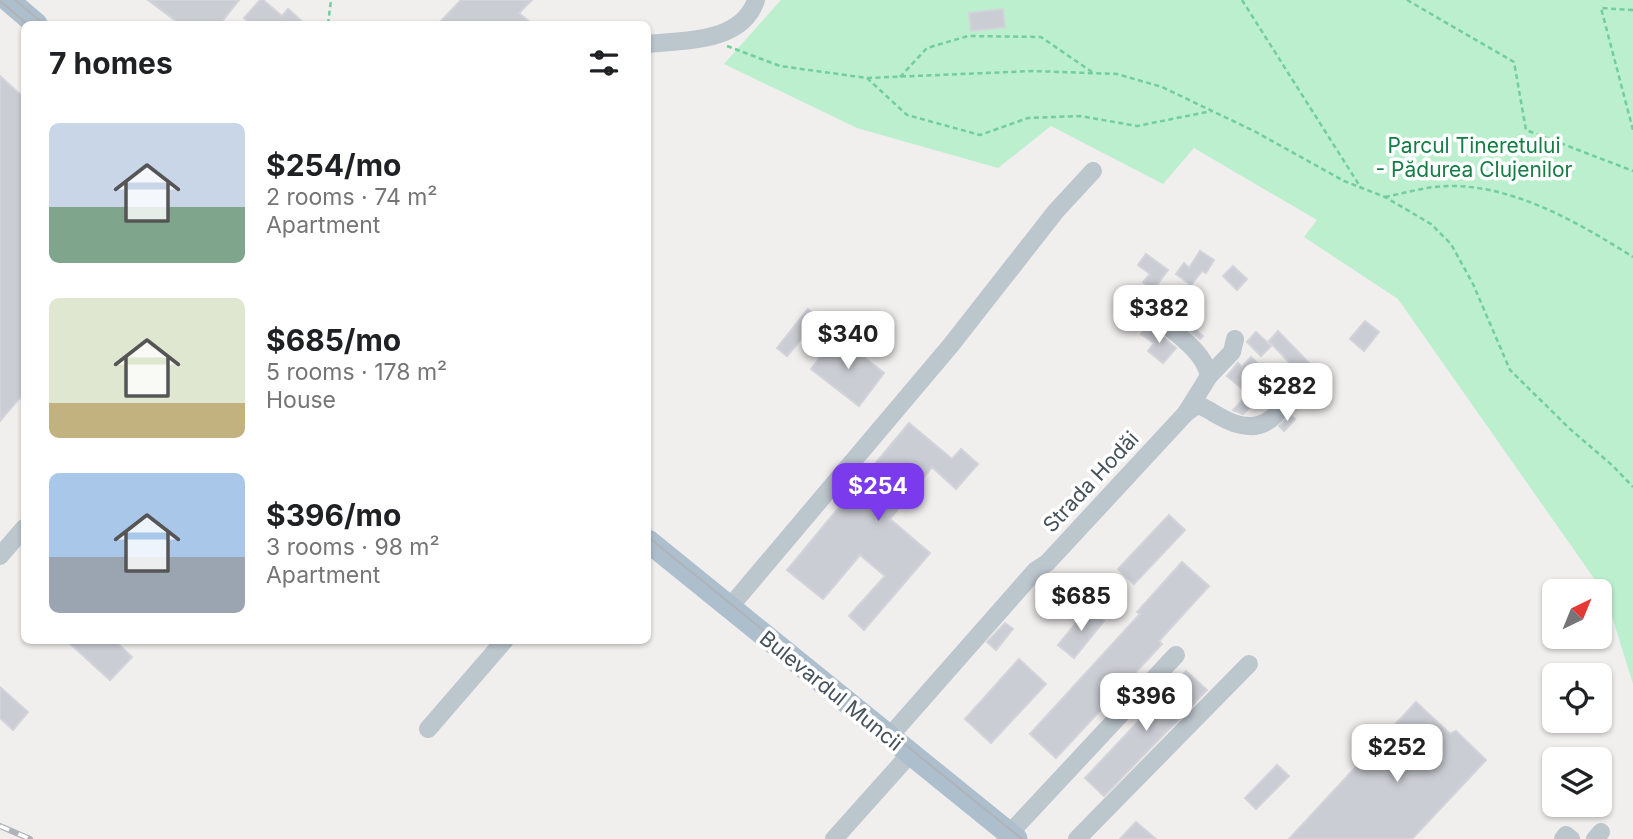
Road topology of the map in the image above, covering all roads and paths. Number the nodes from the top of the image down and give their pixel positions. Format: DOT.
graph roads {
  1 [pos="8,0"];
  2 [pos="331,0"];
  3 [pos="756,0"];
  4 [pos="1242,0"];
  5 [pos="1407,0"];
  6 [pos="1633,10"];
  7 [pos="32,21"];
  8 [pos="328,21"];
  9 [pos="712,35"];
  10 [pos="651,44"];
  11 [pos="1094,73"];
  12 [pos="900,77"];
  13 [pos="867,79"];
  14 [pos="1212,111"];
  15 [pos="1633,130"];
  16 [pos="1093,171"];
  17 [pos="1633,171"];
  18 [pos="1361,188"];
  19 [pos="1385,197"];
  20 [pos="1633,257"];
  21 [pos="1157,318"];
  22 [pos="1235,339"];
  23 [pos="1209,376"];
  24 [pos="1283,401"];
  25 [pos="1186,412"];
  26 [pos="1633,487"];
  27 [pos="21,532"];
  28 [pos="651,543"];
  29 [pos="0,556"];
  30 [pos="729,608"];
  31 [pos="502,644"];
  32 [pos="1176,655"];
  33 [pos="1249,664"];
  34 [pos="428,729"];
  35 [pos="889,737"];
  36 [pos="910,754"];
  37 [pos="1012,836"];
  38 [pos="834,839"];
  39 [pos="1077,839"];
  40 [pos="1563,839"];
  41 [pos="1571,839"];
  1 -- 7 [label="main road"];
  2 -- 8 [label="path"];
  3 -- 9 [label="street"];
  4 -- 18 [label="path"];
  5 -- 17 [label="path"];
  6 -- 15 [label="path"];
  9 -- 10 [label="street"];
  9 -- 13 [label="path"];
  11 -- 12 [label="path"];
  11 -- 12 [label="path"];
  11 -- 14 [label="path"];
  12 -- 13 [label="path"];
  13 -- 14 [label="path"];
  14 -- 18 [label="path"];
  16 -- 30 [label="street"];
  18 -- 19 [label="path"];
  19 -- 20 [label="path"];
  19 -- 26 [label="path"];
  21 -- 23 [label="street"];
  22 -- 23 [label="street, Strada Hodăi"];
  23 -- 25 [label="street, Strada Hodăi"];
  24 -- 25 [label="street"];
  25 -- 35 [label="street, Strada Hodăi"];
  27 -- 29 [label="street"];
  28 -- 30 [label="main road, Bulevardul Muncii"];
  30 -- 35 [label="main road, Bulevardul Muncii"];
  31 -- 34 [label="street"];
  32 -- 37 [label="street"];
  33 -- 39 [label="street"];
  35 -- 36 [label="main road, Bulevardul Muncii"];
  36 -- 37 [label="main road, Bulevardul Muncii"];
  36 -- 38 [label="street"];
  40 -- 41 [label="street"];
}
